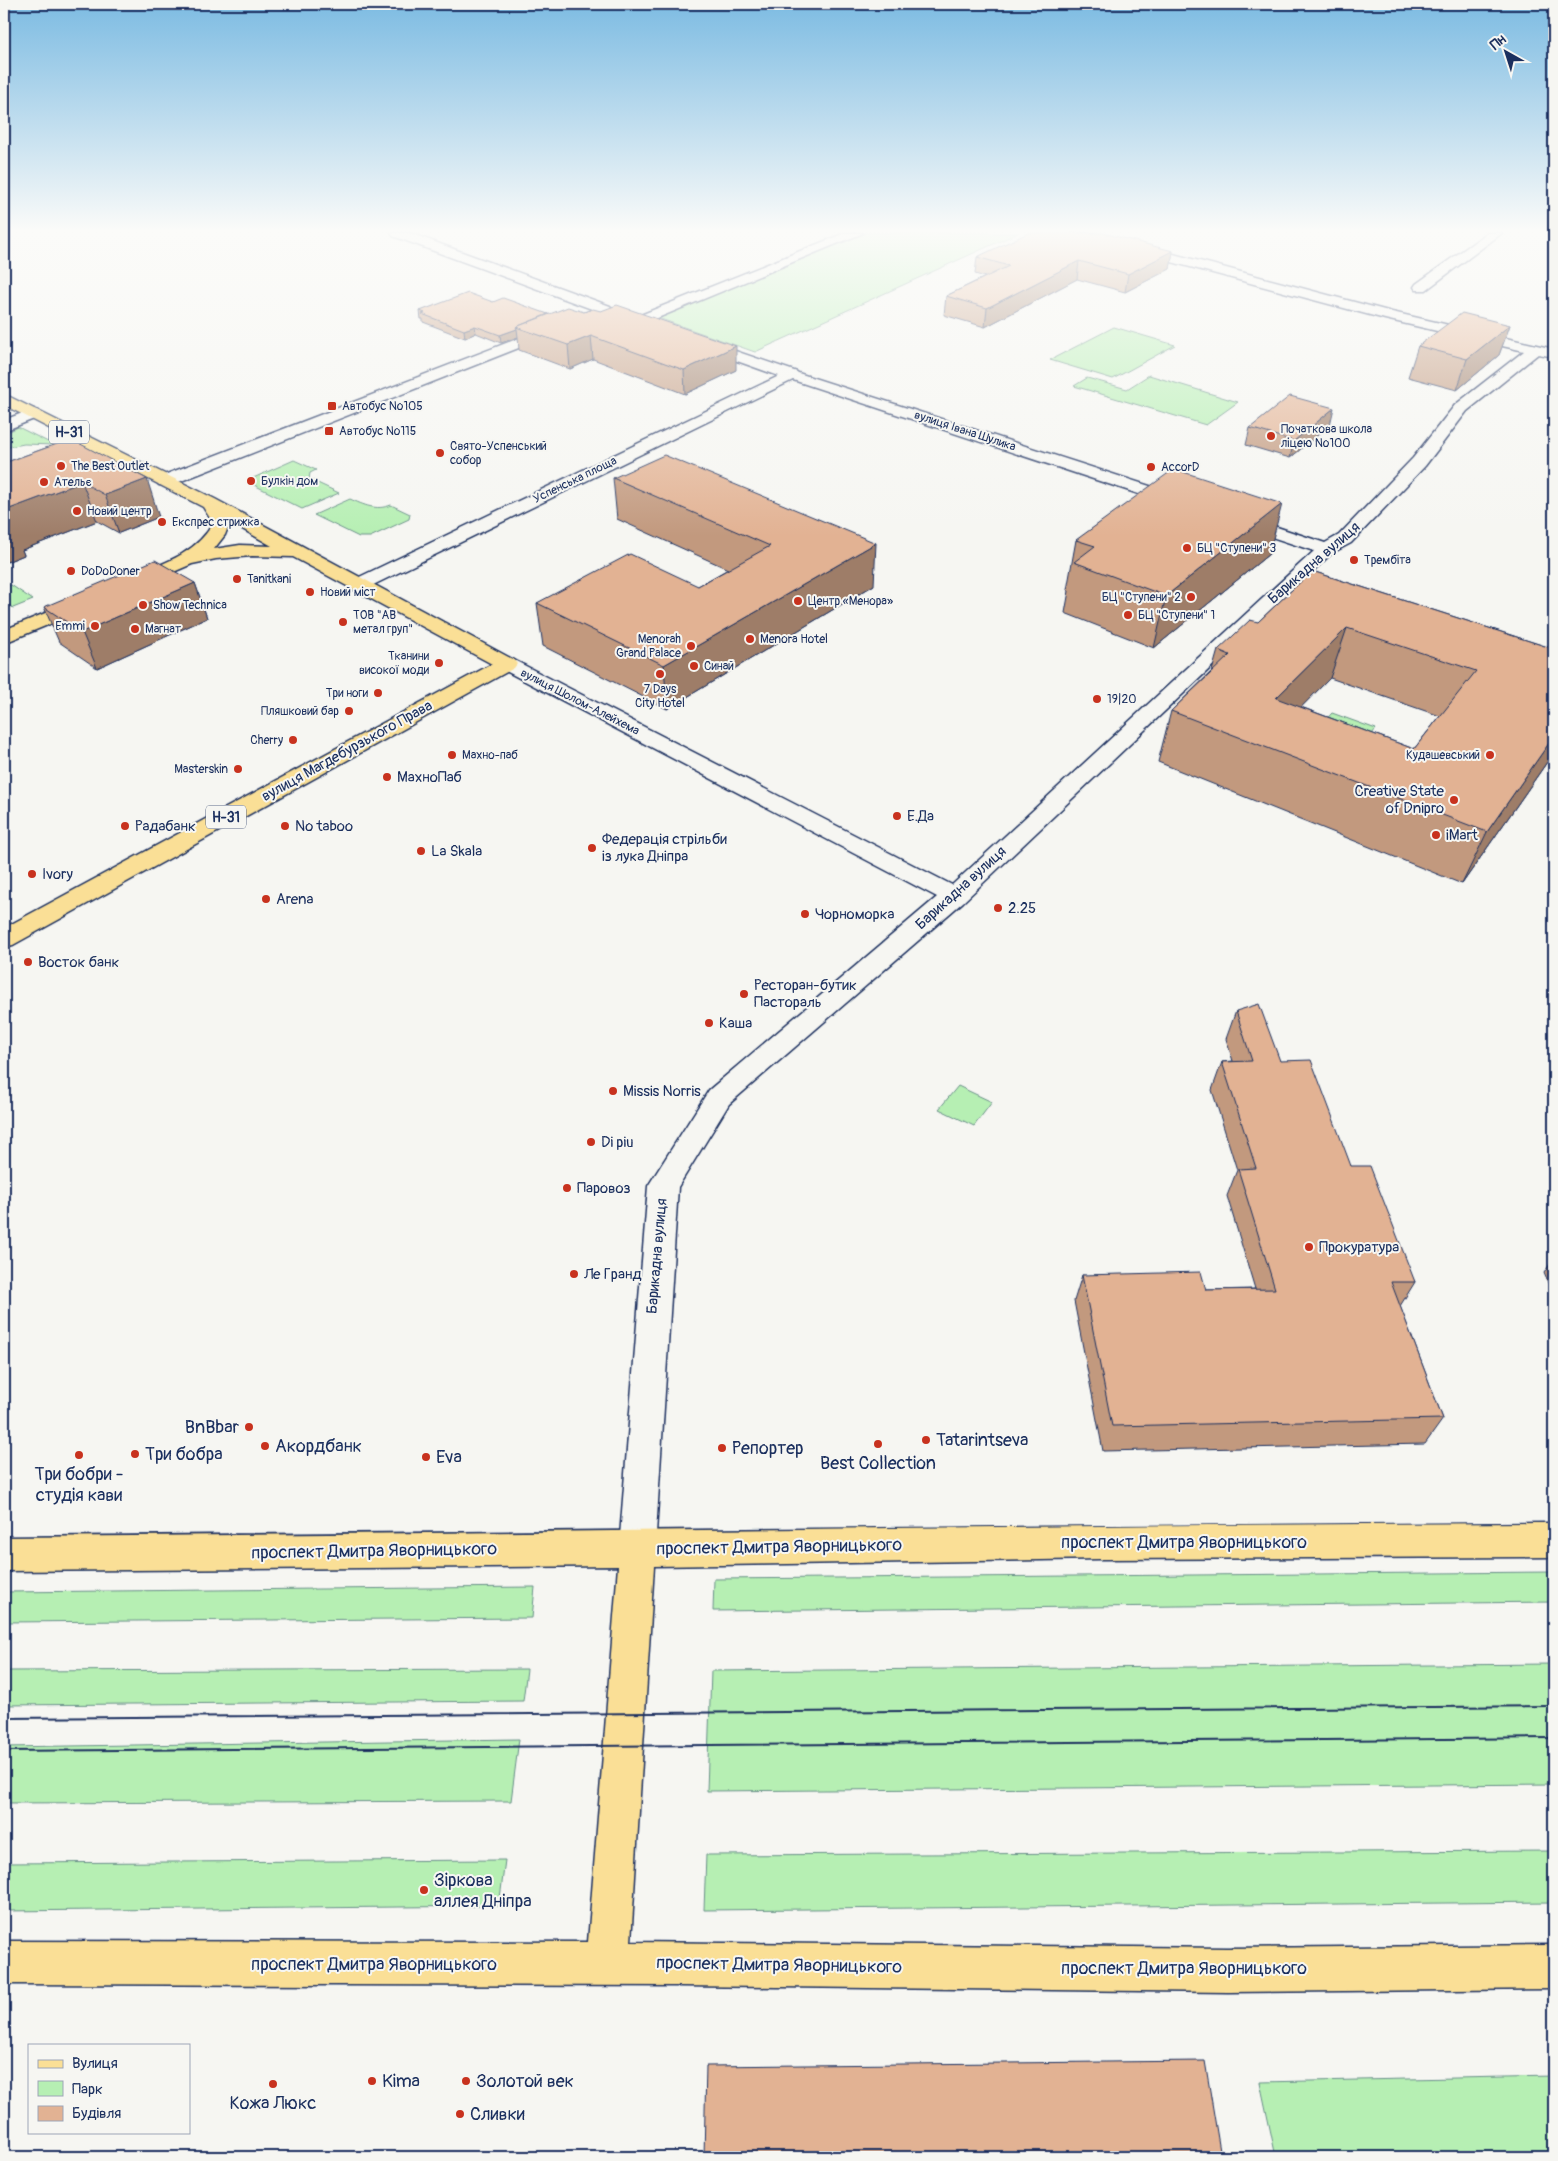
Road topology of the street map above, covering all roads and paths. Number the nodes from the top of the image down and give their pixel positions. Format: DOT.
graph roads {
  1 [pos="541,334"];
  2 [pos="1469,334"];
  3 [pos="686,338"];
  4 [pos="1545,351"];
  5 [pos="792,374"];
  6 [pos="4,399"];
  7 [pos="33,414"];
  8 [pos="4,426"];
  9 [pos="164,481"];
  10 [pos="209,503"];
  11 [pos="1194,506"];
  12 [pos="1219,514"];
  13 [pos="1326,549"];
  14 [pos="308,558"];
  15 [pos="185,561"];
  16 [pos="358,585"];
  17 [pos="114,591"];
  18 [pos="96,598"];
  19 [pos="4,637"];
  20 [pos="507,664"];
  21 [pos="954,896"];
  22 [pos="4,939"];
  23 [pos="1554,1540"];
  24 [pos="637,1550"];
  25 [pos="4,1554"];
  26 [pos="4,1963"];
  27 [pos="608,1964"];
  28 [pos="1554,1967"];
  1 -- 9 [label="street"];
  2 -- 4 [label="street"];
  3 -- 5 [label="street, вулиця Івана Шулика"];
  4 -- 13 [label="street, Барикадна вулиця"];
  5 -- 11 [label="street, вулиця Івана Шулика"];
  5 -- 16 [label="street, Успенська площа"];
  6 -- 7 [label="main road, Н-31"];
  7 -- 8 [label="street"];
  7 -- 9 [label="main road, Н-31"];
  9 -- 10 [label="main road, Н-31"];
  10 -- 14 [label="main road, вулиця Шолом-Алейхема / Н-31"];
  10 -- 15 [label="main road"];
  12 -- 13 [label="street"];
  13 -- 21 [label="street, Барикадна вулиця"];
  14 -- 15 [label="main road"];
  14 -- 16 [label="main road, вулиця Шолом-Алейхема / Н-31"];
  15 -- 17 [label="main road"];
  16 -- 20 [label="main road, вулиця Шолом-Алейхема / Н-31"];
  18 -- 19 [label="main road"];
  20 -- 21 [label="street, вулиця Шолом-Алейхема"];
  20 -- 22 [label="main road, вулиця Магдебурзького Права / Н-31"];
  21 -- 24 [label="street, Барикадна вулиця"];
  23 -- 24 [label="main road, проспект Дмитра Яворницького"];
  24 -- 25 [label="main road, проспект Дмитра Яворницького"];
  24 -- 27 [label="main road"];
  26 -- 27 [label="main road, проспект Дмитра Яворницького"];
  27 -- 28 [label="main road, проспект Дмитра Яворницького"];
}
